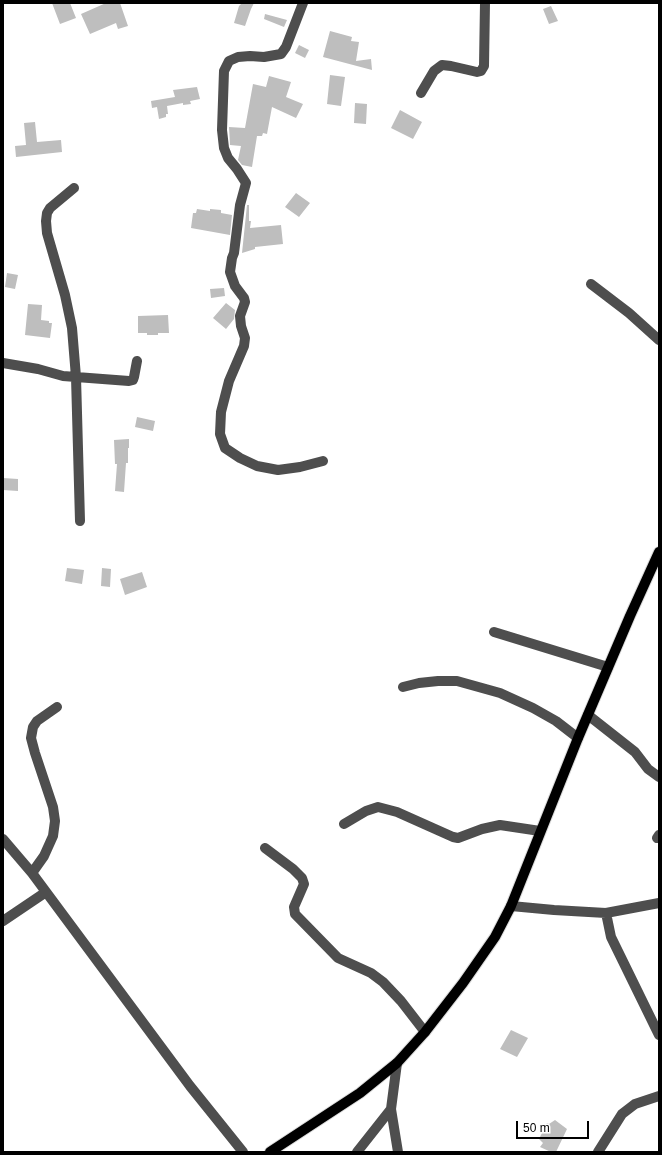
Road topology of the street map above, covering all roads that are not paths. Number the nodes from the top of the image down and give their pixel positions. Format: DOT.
graph roads {
  1 [pos="303,3"];
  2 [pos="485,3"];
  3 [pos="421,93"];
  4 [pos="74,188"];
  5 [pos="591,284"];
  6 [pos="659,340"];
  7 [pos="137,361"];
  8 [pos="3,363"];
  9 [pos="76,377"];
  10 [pos="323,461"];
  11 [pos="80,521"];
  12 [pos="659,552"];
  13 [pos="494,632"];
  14 [pos="608,667"];
  15 [pos="403,687"];
  16 [pos="57,707"];
  17 [pos="588,715"];
  18 [pos="578,738"];
  19 [pos="659,777"];
  20 [pos="344,824"];
  21 [pos="540,831"];
  22 [pos="3,839"];
  23 [pos="265,848"];
  24 [pos="32,873"];
  25 [pos="46,892"];
  26 [pos="659,903"];
  27 [pos="511,906"];
  28 [pos="606,913"];
  29 [pos="3,922"];
  30 [pos="425,1032"];
  31 [pos="659,1035"];
  32 [pos="398,1063"];
  33 [pos="659,1096"];
  34 [pos="391,1109"];
  35 [pos="243,1152"];
  36 [pos="270,1152"];
  37 [pos="356,1152"];
  38 [pos="398,1152"];
  39 [pos="598,1152"];
  1 -- 10 [label="street"];
  2 -- 3 [label="street"];
  4 -- 9 [label="street"];
  5 -- 6 [label="street"];
  7 -- 9 [label="street"];
  8 -- 9 [label="street"];
  9 -- 11 [label="street"];
  12 -- 14 [label="main road"];
  13 -- 14 [label="street"];
  14 -- 17 [label="main road"];
  15 -- 18 [label="street"];
  16 -- 24 [label="street"];
  17 -- 18 [label="main road"];
  17 -- 19 [label="street"];
  18 -- 21 [label="main road"];
  20 -- 21 [label="street"];
  21 -- 27 [label="main road"];
  22 -- 24 [label="street"];
  23 -- 30 [label="street"];
  24 -- 25 [label="street"];
  25 -- 29 [label="street"];
  25 -- 35 [label="street"];
  26 -- 28 [label="street"];
  27 -- 28 [label="street"];
  27 -- 30 [label="main road"];
  28 -- 31 [label="street"];
  30 -- 32 [label="main road"];
  32 -- 34 [label="street"];
  32 -- 36 [label="main road"];
  33 -- 39 [label="street"];
  34 -- 37 [label="street"];
  34 -- 38 [label="street"];
}
